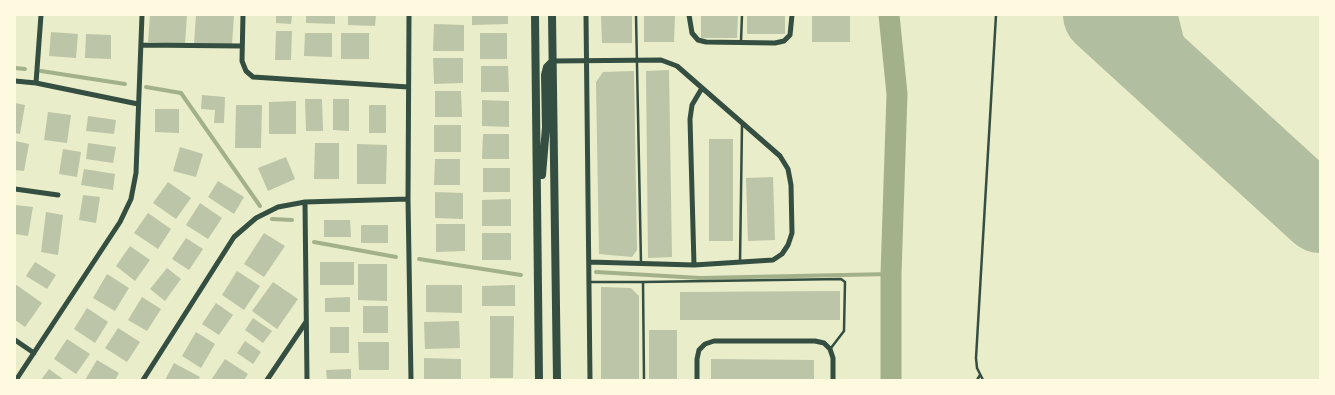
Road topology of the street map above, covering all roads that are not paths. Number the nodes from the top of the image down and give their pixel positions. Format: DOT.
graph roads {
  1 [pos="41,15"];
  2 [pos="142,15"];
  3 [pos="243,15"];
  4 [pos="408,15"];
  5 [pos="535,15"];
  6 [pos="552,15"];
  7 [pos="586,15"];
  8 [pos="636,15"];
  9 [pos="689,15"];
  10 [pos="742,15"];
  11 [pos="792,15"];
  12 [pos="996,15"];
  13 [pos="741,43"];
  14 [pos="141,45"];
  15 [pos="242,46"];
  16 [pos="587,60"];
  17 [pos="638,60"];
  18 [pos="552,61"];
  19 [pos="15,81"];
  20 [pos="36,83"];
  21 [pos="408,87"];
  22 [pos="702,88"];
  23 [pos="138,104"];
  24 [pos="742,123"];
  25 [pos="15,189"];
  26 [pos="58,195"];
  27 [pos="408,199"];
  28 [pos="305,202"];
  29 [pos="538,215"];
  30 [pos="589,262"];
  31 [pos="740,263"];
  32 [pos="641,264"];
  33 [pos="694,265"];
  34 [pos="589,282"];
  35 [pos="643,282"];
  36 [pos="306,322"];
  37 [pos="15,340"];
  38 [pos="830,349"];
  39 [pos="34,353"];
  40 [pos="980,375"];
  41 [pos="16,380"];
  42 [pos="143,380"];
  43 [pos="267,380"];
  44 [pos="307,380"];
  45 [pos="411,380"];
  46 [pos="539,380"];
  47 [pos="557,380"];
  48 [pos="590,380"];
  49 [pos="644,380"];
  50 [pos="697,380"];
  51 [pos="833,380"];
  52 [pos="977,380"];
  53 [pos="983,380"];
  1 -- 20 [label="street"];
  2 -- 14 [label="street"];
  3 -- 15 [label="street"];
  4 -- 21 [label="street"];
  5 -- 29 [label="main road"];
  6 -- 18 [label="main road"];
  7 -- 16 [label="street"];
  8 -- 17 [label="lane"];
  9 -- 13 [label="street"];
  10 -- 13 [label="lane"];
  11 -- 13 [label="street"];
  12 -- 40 [label="lane"];
  14 -- 15 [label="street"];
  14 -- 23 [label="street"];
  15 -- 21 [label="street"];
  16 -- 17 [label="street"];
  16 -- 18 [label="street"];
  16 -- 30 [label="street"];
  17 -- 22 [label="street"];
  17 -- 32 [label="lane"];
  18 -- 29 [label="main road"];
  18 -- 47 [label="main road"];
  19 -- 20 [label="street"];
  20 -- 23 [label="street"];
  21 -- 27 [label="street"];
  22 -- 24 [label="street"];
  22 -- 33 [label="street"];
  23 -- 39 [label="street"];
  24 -- 31 [label="lane"];
  24 -- 31 [label="street"];
  25 -- 26 [label="street"];
  27 -- 28 [label="street"];
  27 -- 45 [label="street"];
  28 -- 36 [label="street"];
  28 -- 42 [label="street"];
  29 -- 46 [label="main road"];
  30 -- 32 [label="street"];
  30 -- 34 [label="street"];
  31 -- 33 [label="street"];
  32 -- 33 [label="street"];
  34 -- 35 [label="lane"];
  34 -- 48 [label="street"];
  35 -- 38 [label="lane"];
  35 -- 49 [label="lane"];
  36 -- 43 [label="street"];
  36 -- 44 [label="street"];
  37 -- 39 [label="street"];
  38 -- 50 [label="street"];
  38 -- 51 [label="street"];
  39 -- 41 [label="street"];
  40 -- 52 [label="lane"];
  40 -- 53 [label="lane"];
}
